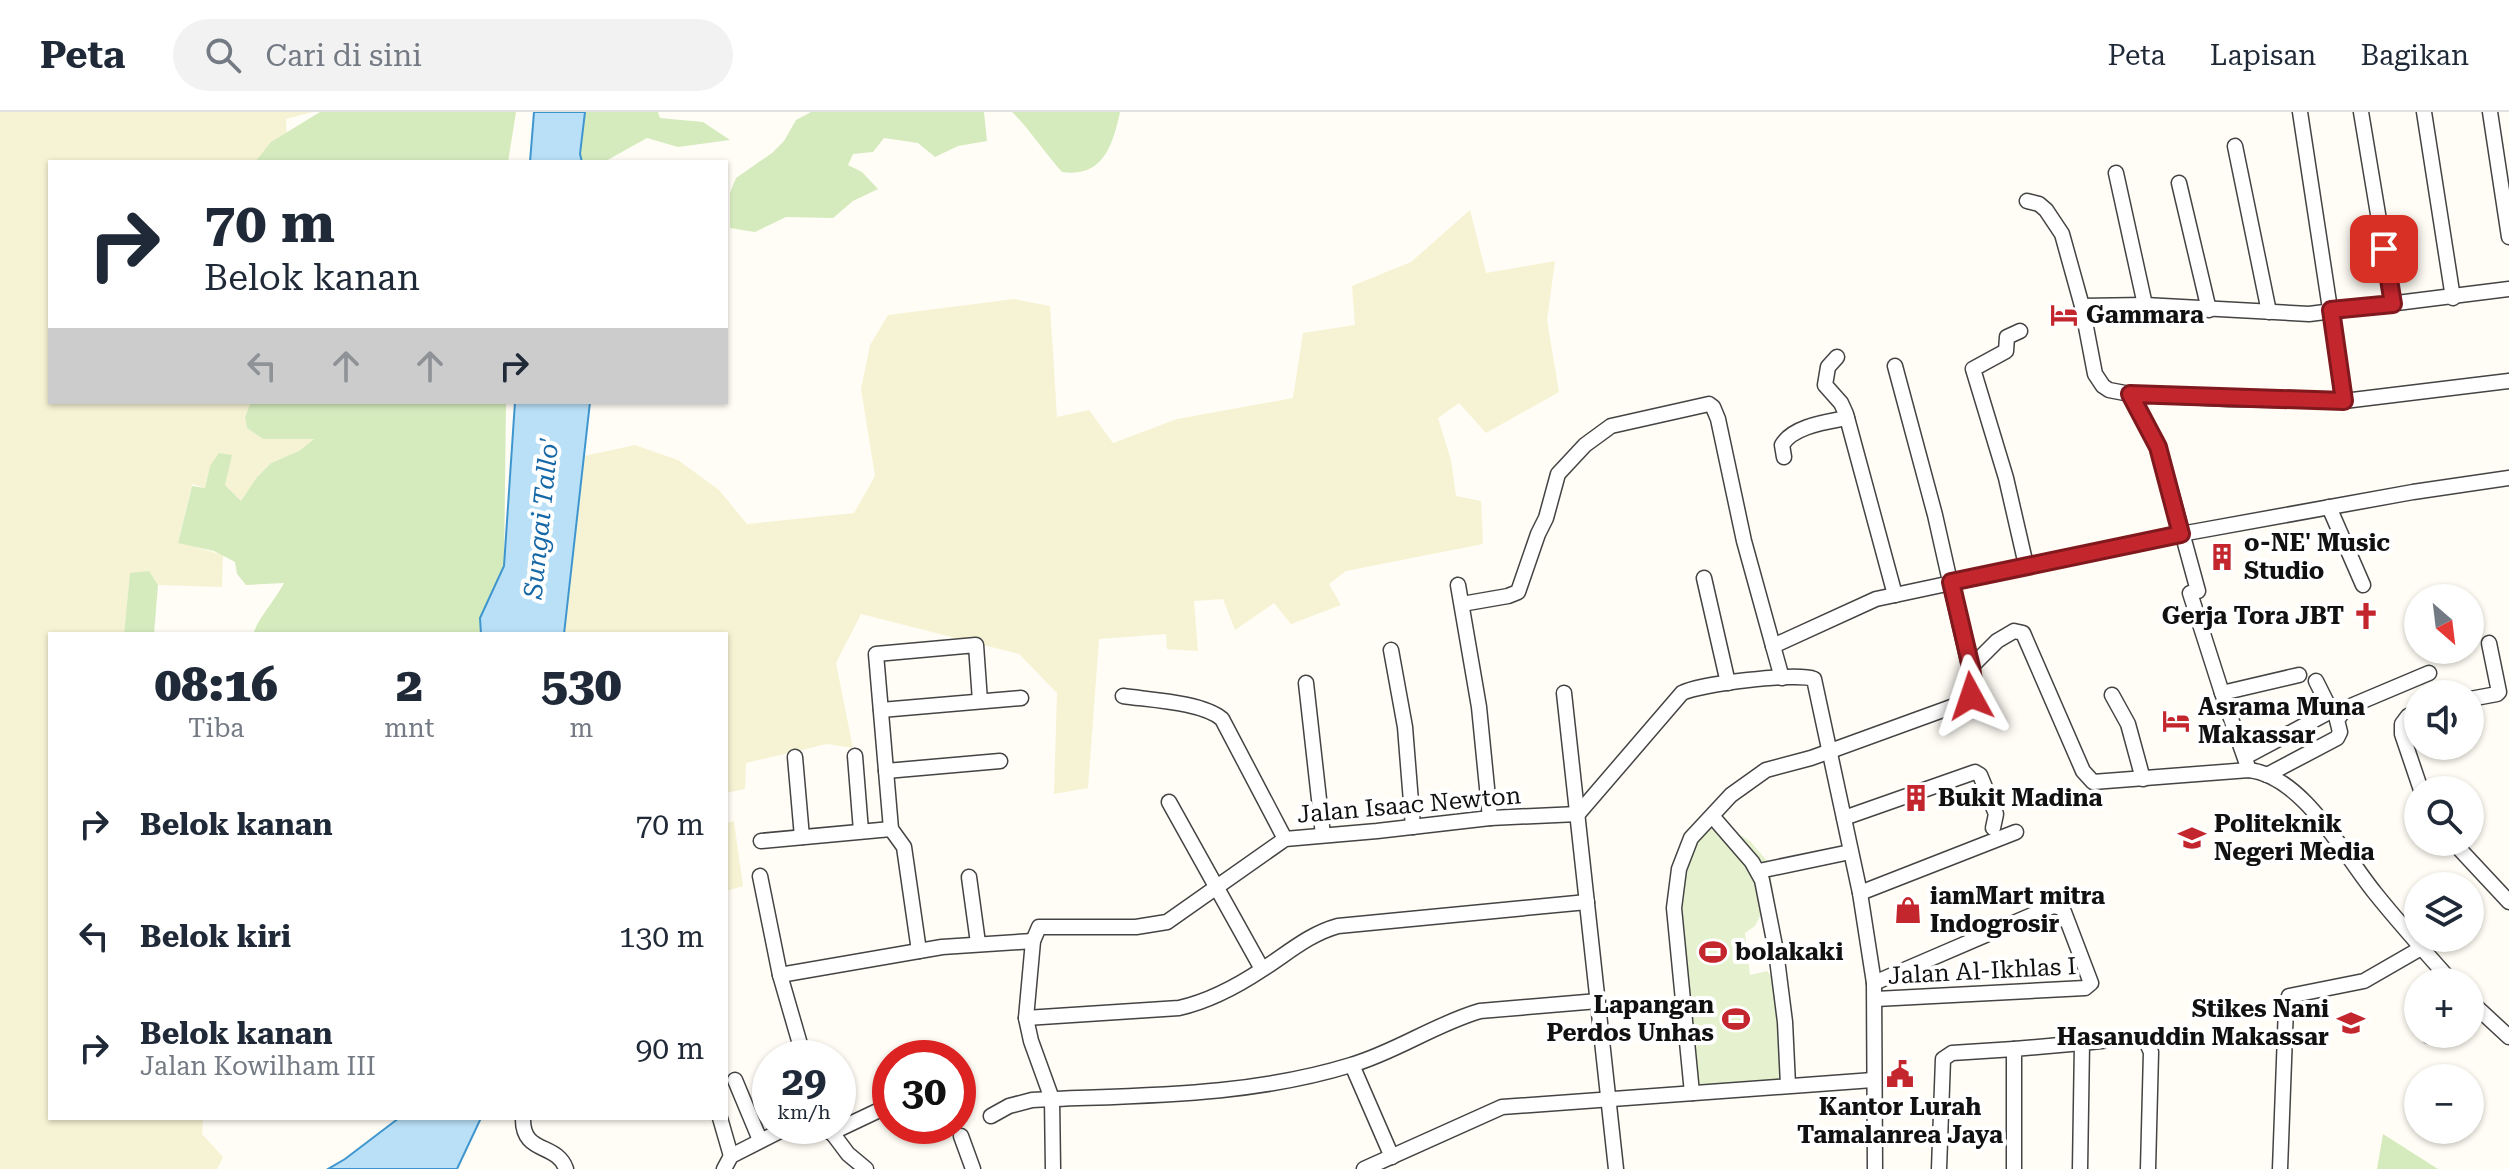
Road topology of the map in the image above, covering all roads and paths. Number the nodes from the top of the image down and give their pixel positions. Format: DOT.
graph roads {
  1 [pos="2300,112"];
  2 [pos="2361,112"];
  3 [pos="2424,112"];
  4 [pos="2490,112"];
  5 [pos="2235,146"];
  6 [pos="2116,173"];
  7 [pos="2179,183"];
  8 [pos="2027,201"];
  9 [pos="2509,237"];
  10 [pos="2509,289"];
  11 [pos="2453,298"];
  12 [pos="2393,304"];
  13 [pos="2145,305"];
  14 [pos="2082,306"];
  15 [pos="2209,310"];
  16 [pos="2331,310"];
  17 [pos="2269,312"];
  18 [pos="2020,331"];
  19 [pos="1837,357"];
  20 [pos="1895,366"];
  21 [pos="2509,381"];
  22 [pos="2130,394"];
  23 [pos="2344,401"];
  24 [pos="1847,418"];
  25 [pos="1784,457"];
  26 [pos="2509,478"];
  27 [pos="2329,507"];
  28 [pos="2181,534"];
  29 [pos="2026,565"];
  30 [pos="1704,578"];
  31 [pos="1951,582"];
  32 [pos="1458,585"];
  33 [pos="2363,585"];
  34 [pos="1895,595"];
  35 [pos="1462,604"];
  36 [pos="2489,643"];
  37 [pos="1773,646"];
  38 [pos="1391,650"];
  39 [pos="1971,667"];
  40 [pos="2429,673"];
  41 [pos="2299,675"];
  42 [pos="1782,678"];
  43 [pos="2316,681"];
  44 [pos="1306,683"];
  45 [pos="1728,683"];
  46 [pos="1564,693"];
  47 [pos="2222,693"];
  48 [pos="2112,695"];
  49 [pos="1123,696"];
  50 [pos="2484,696"];
  51 [pos="1021,698"];
  52 [pos="980,701"];
  53 [pos="881,710"];
  54 [pos="1830,749"];
  55 [pos="855,756"];
  56 [pos="795,757"];
  57 [pos="1000,761"];
  58 [pos="2247,763"];
  59 [pos="886,771"];
  60 [pos="2267,775"];
  61 [pos="2143,779"];
  62 [pos="1169,802"];
  63 [pos="1578,814"];
  64 [pos="1713,817"];
  65 [pos="1490,818"];
  66 [pos="1844,818"];
  67 [pos="1413,827"];
  68 [pos="1993,828"];
  69 [pos="891,829"];
  70 [pos="861,831"];
  71 [pos="2016,832"];
  72 [pos="1323,835"];
  73 [pos="802,837"];
  74 [pos="1285,839"];
  75 [pos="761,841"];
  76 [pos="1850,852"];
  77 [pos="2466,856"];
  78 [pos="1759,871"];
  79 [pos="760,876"];
  80 [pos="969,877"];
  81 [pos="1217,888"];
  82 [pos="1860,893"];
  83 [pos="1587,902"];
  84 [pos="2509,902"];
  85 [pos="2404,926"];
  86 [pos="1034,937"];
  87 [pos="978,943"];
  88 [pos="919,951"];
  89 [pos="2414,952"];
  90 [pos="2427,952"];
  91 [pos="2440,968"];
  92 [pos="1262,969"];
  93 [pos="780,975"];
  94 [pos="1874,983"];
  95 [pos="1876,999"];
  96 [pos="1598,1001"];
  97 [pos="2484,1015"];
  98 [pos="1026,1018"];
  99 [pos="2509,1037"];
  100 [pos="799,1040"];
  101 [pos="2082,1043"];
  102 [pos="2014,1049"];
  103 [pos="1352,1065"];
  104 [pos="735,1080"];
  105 [pos="1873,1080"];
  106 [pos="1788,1085"];
  107 [pos="1692,1093"];
  108 [pos="1052,1099"];
  109 [pos="1608,1099"];
  110 [pos="991,1116"];
  111 [pos="523,1120"];
  112 [pos="720,1120"];
  113 [pos="752,1121"];
  114 [pos="754,1144"];
  115 [pos="840,1144"];
  116 [pos="964,1144"];
  117 [pos="1392,1157"];
  118 [pos="727,1163"];
  119 [pos="856,1166"];
  120 [pos="566,1169"];
  121 [pos="973,1169"];
  122 [pos="1053,1169"];
  123 [pos="1364,1169"];
  124 [pos="1616,1169"];
  125 [pos="1875,1169"];
  126 [pos="1939,1169"];
  127 [pos="2014,1169"];
  128 [pos="2080,1169"];
  129 [pos="2148,1169"];
  130 [pos="2280,1169"];
  1 -- 16 [label="street"];
  2 -- 12 [label="street"];
  3 -- 11 [label="street"];
  4 -- 9 [label="street"];
  5 -- 17 [label="street"];
  6 -- 13 [label="street"];
  7 -- 15 [label="street"];
  8 -- 14 [label="street"];
  10 -- 11 [label="street"];
  11 -- 12 [label="street"];
  12 -- 16 [label="street"];
  13 -- 14 [label="street"];
  13 -- 15 [label="street"];
  14 -- 22 [label="street"];
  15 -- 17 [label="street"];
  16 -- 17 [label="street"];
  16 -- 23 [label="street"];
  18 -- 29 [label="street"];
  19 -- 24 [label="street"];
  20 -- 31 [label="street"];
  21 -- 23 [label="street"];
  22 -- 23 [label="street"];
  22 -- 28 [label="street"];
  24 -- 25 [label="street"];
  24 -- 34 [label="street"];
  26 -- 27 [label="street"];
  27 -- 28 [label="street"];
  27 -- 33 [label="street"];
  28 -- 29 [label="street"];
  28 -- 47 [label="street"];
  29 -- 31 [label="street"];
  30 -- 45 [label="street"];
  31 -- 34 [label="street"];
  31 -- 39 [label="street"];
  32 -- 35 [label="street"];
  34 -- 37 [label="street"];
  35 -- 37 [label="street"];
  35 -- 65 [label="street"];
  36 -- 50 [label="street"];
  37 -- 42 [label="street"];
  38 -- 67 [label="street"];
  39 -- 54 [label="street"];
  39 -- 61 [label="street"];
  40 -- 60 [label="street"];
  41 -- 47 [label="street"];
  42 -- 45 [label="street"];
  42 -- 54 [label="street"];
  43 -- 58 [label="street"];
  44 -- 72 [label="street"];
  45 -- 63 [label="street"];
  46 -- 63 [label="street"];
  47 -- 58 [label="street"];
  48 -- 61 [label="street"];
  49 -- 74 [label="street"];
  51 -- 52 [label="street"];
  52 -- 53 [label="street"];
  52 -- 53 [label="street"];
  53 -- 59 [label="street"];
  54 -- 64 [label="street"];
  54 -- 66 [label="street"];
  55 -- 70 [label="street"];
  56 -- 73 [label="street"];
  57 -- 59 [label="street"];
  58 -- 60 [label="street"];
  58 -- 61 [label="street"];
  59 -- 69 [label="street"];
  60 -- 85 [label="street"];
  62 -- 81 [label="street"];
  63 -- 65 [label="street, Jalan Isaac Newton"];
  63 -- 83 [label="street"];
  64 -- 78 [label="street"];
  64 -- 107 [label="street"];
  65 -- 67 [label="street, Jalan Isaac Newton"];
  66 -- 68 [label="street"];
  66 -- 76 [label="street"];
  67 -- 72 [label="street, Jalan Isaac Newton"];
  69 -- 70 [label="street"];
  69 -- 88 [label="street"];
  70 -- 73 [label="street"];
  71 -- 82 [label="street"];
  72 -- 74 [label="street, Jalan Isaac Newton"];
  73 -- 75 [label="street"];
  74 -- 81 [label="street, Jalan Isaac Newton"];
  76 -- 78 [label="street"];
  76 -- 82 [label="street"];
  77 -- 84 [label="street"];
  78 -- 106 [label="street"];
  79 -- 93 [label="street"];
  80 -- 87 [label="street"];
  81 -- 86 [label="street, Jalan Isaac Newton"];
  81 -- 92 [label="street"];
  82 -- 94 [label="street"];
  83 -- 92 [label="street"];
  83 -- 96 [label="street"];
  86 -- 87 [label="street, Jalan Isaac Newton"];
  86 -- 98 [label="street"];
  87 -- 88 [label="street, Jalan Isaac Newton"];
  88 -- 93 [label="street, Jalan Isaac Newton"];
  89 -- 130 [label="street"];
  90 -- 91 [label="street"];
  92 -- 98 [label="street"];
  93 -- 100 [label="street"];
  94 -- 95 [label="street"];
  94 -- 95 [label="street, Jalan Al-Ikhlas I"];
  95 -- 105 [label="street"];
  96 -- 103 [label="street"];
  96 -- 109 [label="street"];
  97 -- 99 [label="street"];
  98 -- 108 [label="street"];
  101 -- 102 [label="street"];
  101 -- 128 [label="street"];
  101 -- 129 [label="street"];
  102 -- 126 [label="street"];
  102 -- 127 [label="street"];
  103 -- 108 [label="street"];
  103 -- 117 [label="street"];
  104 -- 113 [label="street"];
  105 -- 106 [label="street"];
  105 -- 125 [label="street"];
  106 -- 107 [label="street"];
  107 -- 109 [label="street"];
  108 -- 110 [label="street"];
  108 -- 122 [label="street"];
  109 -- 117 [label="street"];
  109 -- 124 [label="street"];
  111 -- 120 [label="street"];
  112 -- 118 [label="street"];
  114 -- 118 [label="street"];
  115 -- 119 [label="street"];
  116 -- 121 [label="street"];
  117 -- 123 [label="street"];
}
